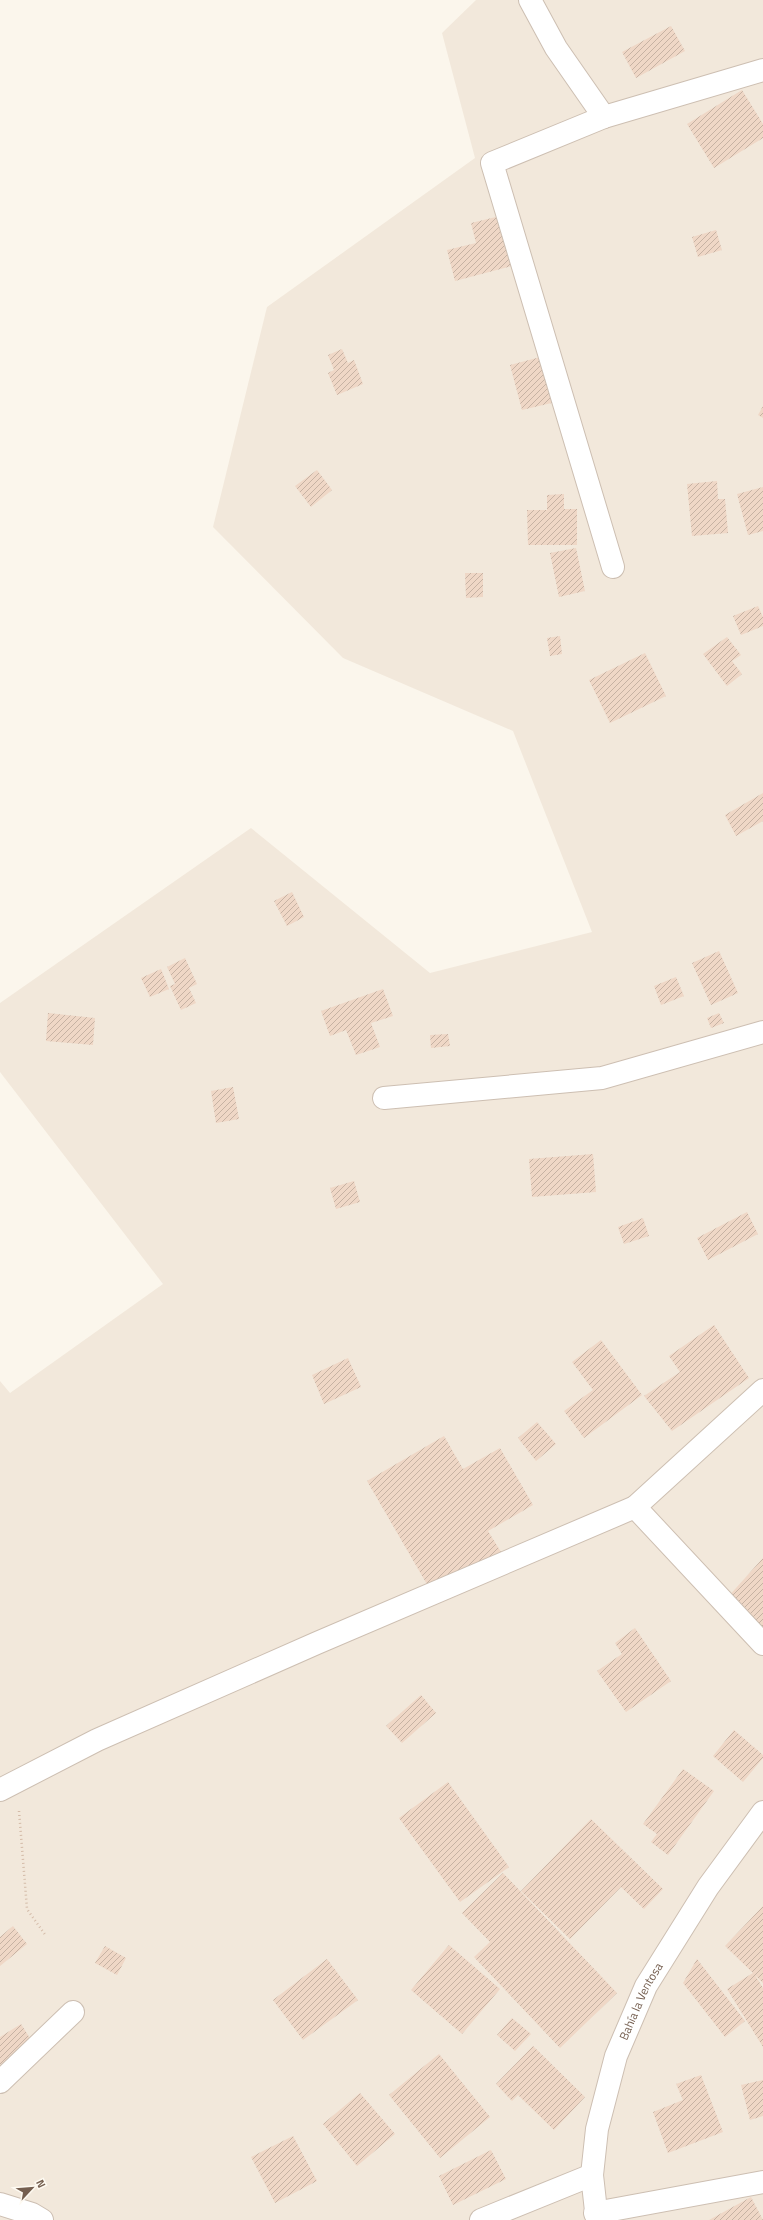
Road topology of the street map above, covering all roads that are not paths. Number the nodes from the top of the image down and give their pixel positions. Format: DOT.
graph roads {
  1 [pos="530,0"];
  2 [pos="763,70"];
  3 [pos="604,117"];
  4 [pos="613,567"];
  5 [pos="763,1032"];
  6 [pos="384,1098"];
  7 [pos="763,1390"];
  8 [pos="635,1507"];
  9 [pos="763,1644"];
  10 [pos="8,1786"];
  11 [pos="763,1812"];
  12 [pos="73,2012"];
  13 [pos="0,2082"];
  14 [pos="592,2176"];
  15 [pos="763,2182"];
  16 [pos="0,2204"];
  17 [pos="596,2216"];
  18 [pos="42,2220"];
  19 [pos="481,2220"];
  1 -- 3 [label="street"];
  2 -- 3 [label="street"];
  3 -- 4 [label="street"];
  5 -- 6 [label="street"];
  7 -- 8 [label="street"];
  8 -- 9 [label="street"];
  8 -- 10 [label="street"];
  11 -- 14 [label="street, Bahía la Ventosa"];
  12 -- 13 [label="street"];
  14 -- 17 [label="street, Bahía la Ventosa"];
  14 -- 19 [label="street"];
  15 -- 17 [label="street"];
  16 -- 18 [label="street"];
}
